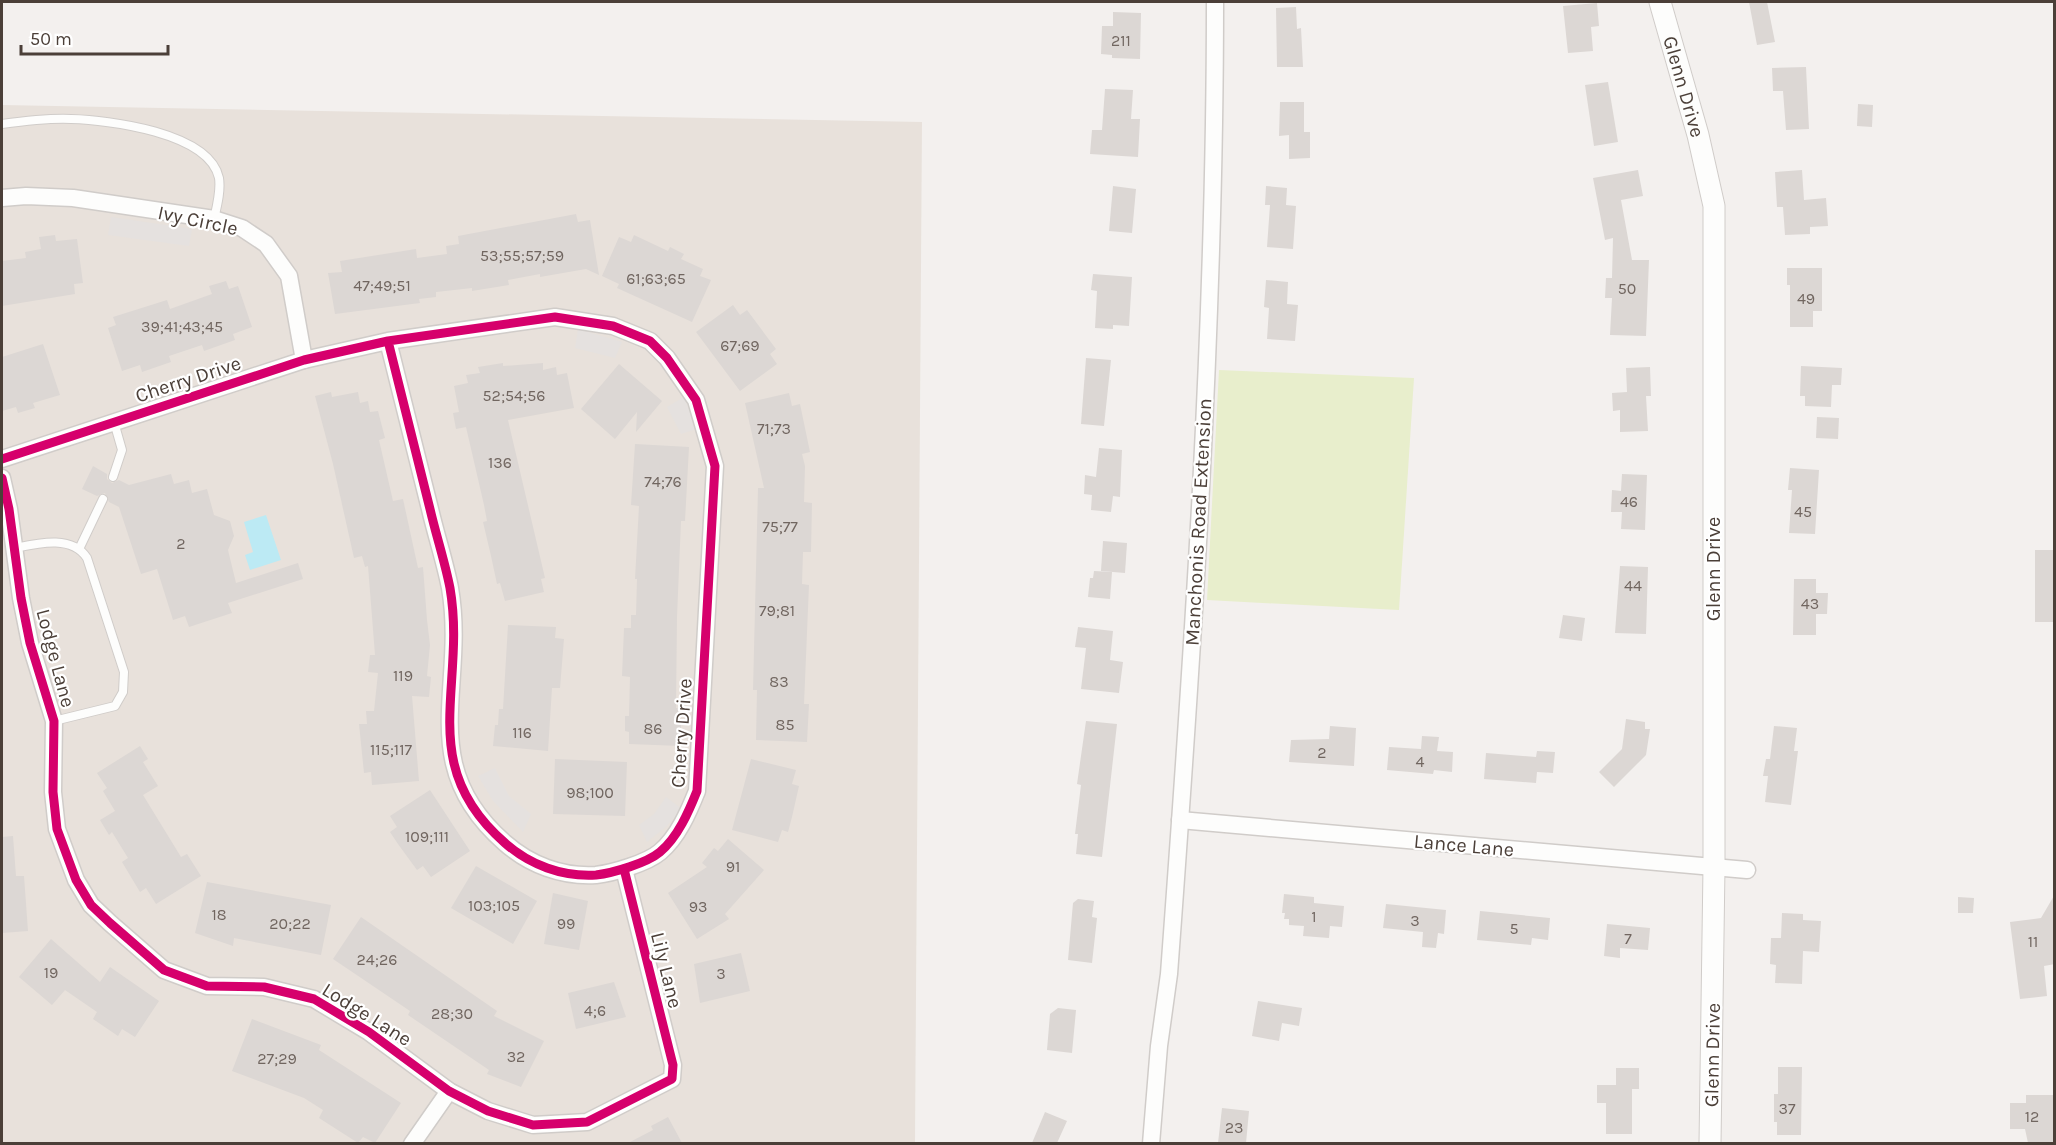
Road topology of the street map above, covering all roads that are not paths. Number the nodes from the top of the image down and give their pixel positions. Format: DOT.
graph roads {
  1 [pos="1215,2"];
  2 [pos="1660,2"];
  3 [pos="2,124"];
  4 [pos="2,198"];
  5 [pos="214,219"];
  6 [pos="388,341"];
  7 [pos="304,360"];
  8 [pos="114,422"];
  9 [pos="2,459"];
  10 [pos="113,477"];
  11 [pos="2,478"];
  12 [pos="103,499"];
  13 [pos="80,547"];
  14 [pos="15,548"];
  15 [pos="54,721"];
  16 [pos="1180,820"];
  17 [pos="1714,867"];
  18 [pos="624,869"];
  19 [pos="1747,870"];
  20 [pos="672,1079"];
  21 [pos="449,1091"];
  22 [pos="412,1143"];
  23 [pos="1151,1143"];
  24 [pos="1710,1143"];
  1 -- 16 [label="street, Manchonis Road Extension"];
  2 -- 17 [label="street, Glenn Drive"];
  3 -- 5 [label="lane"];
  4 -- 5 [label="street, Ivy Circle"];
  5 -- 7 [label="street, Ivy Circle"];
  6 -- 7 [label="street, Cherry Drive"];
  6 -- 18 [label="street, Cherry Drive"];
  6 -- 18 [label="street, Cherry Drive"];
  7 -- 8 [label="street, Cherry Drive"];
  8 -- 9 [label="street, Cherry Drive"];
  8 -- 10 [label="lane"];
  11 -- 14 [label="street, Lodge Lane"];
  12 -- 13 [label="lane"];
  13 -- 14 [label="lane"];
  13 -- 15 [label="lane"];
  14 -- 15 [label="street, Lodge Lane"];
  15 -- 21 [label="street, Lodge Lane"];
  16 -- 17 [label="street, Lance Lane"];
  16 -- 23 [label="street, Manchonis Road Extension"];
  17 -- 19 [label="street, Lance Lane"];
  17 -- 24 [label="street, Glenn Drive"];
  18 -- 20 [label="street, Lily Lane"];
  20 -- 21 [label="street, Lodge Lane"];
  21 -- 22 [label="street"];
}
